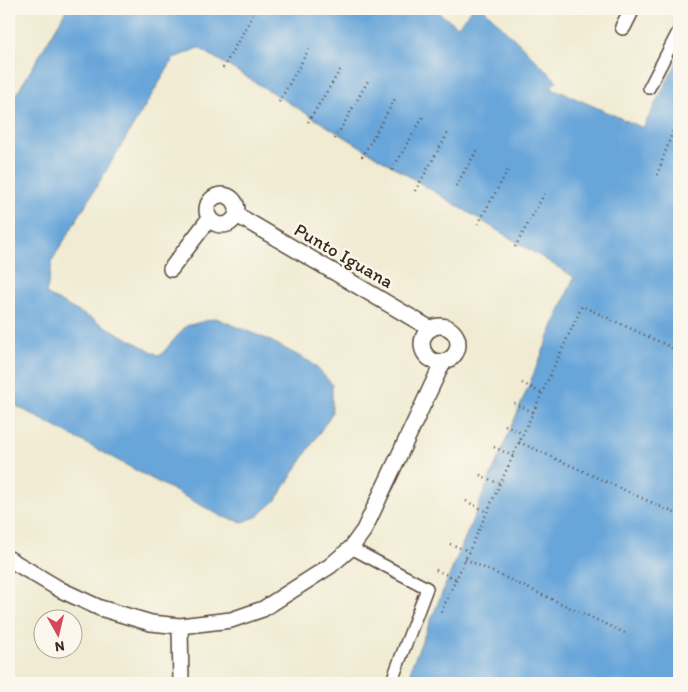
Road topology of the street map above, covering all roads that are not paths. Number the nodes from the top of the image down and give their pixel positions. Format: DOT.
graph roads {
  1 [pos="632,9"];
  2 [pos="623,27"];
  3 [pos="679,30"];
  4 [pos="649,88"];
  5 [pos="237,215"];
  6 [pos="209,219"];
  7 [pos="171,269"];
  8 [pos="431,329"];
  9 [pos="443,362"];
  10 [pos="352,548"];
  11 [pos="9,560"];
  12 [pos="180,626"];
  13 [pos="181,683"];
  14 [pos="395,683"];
  1 -- 2 [label="street"];
  3 -- 4 [label="street"];
  5 -- 6 [label="street"];
  5 -- 6 [label="street, Punto Iguana"];
  5 -- 8 [label="street, Punto Iguana"];
  6 -- 7 [label="street, Punto Iguana"];
  8 -- 9 [label="street"];
  8 -- 9 [label="street"];
  9 -- 10 [label="street"];
  10 -- 12 [label="street"];
  10 -- 14 [label="street"];
  11 -- 12 [label="street"];
  12 -- 13 [label="street"];
}
